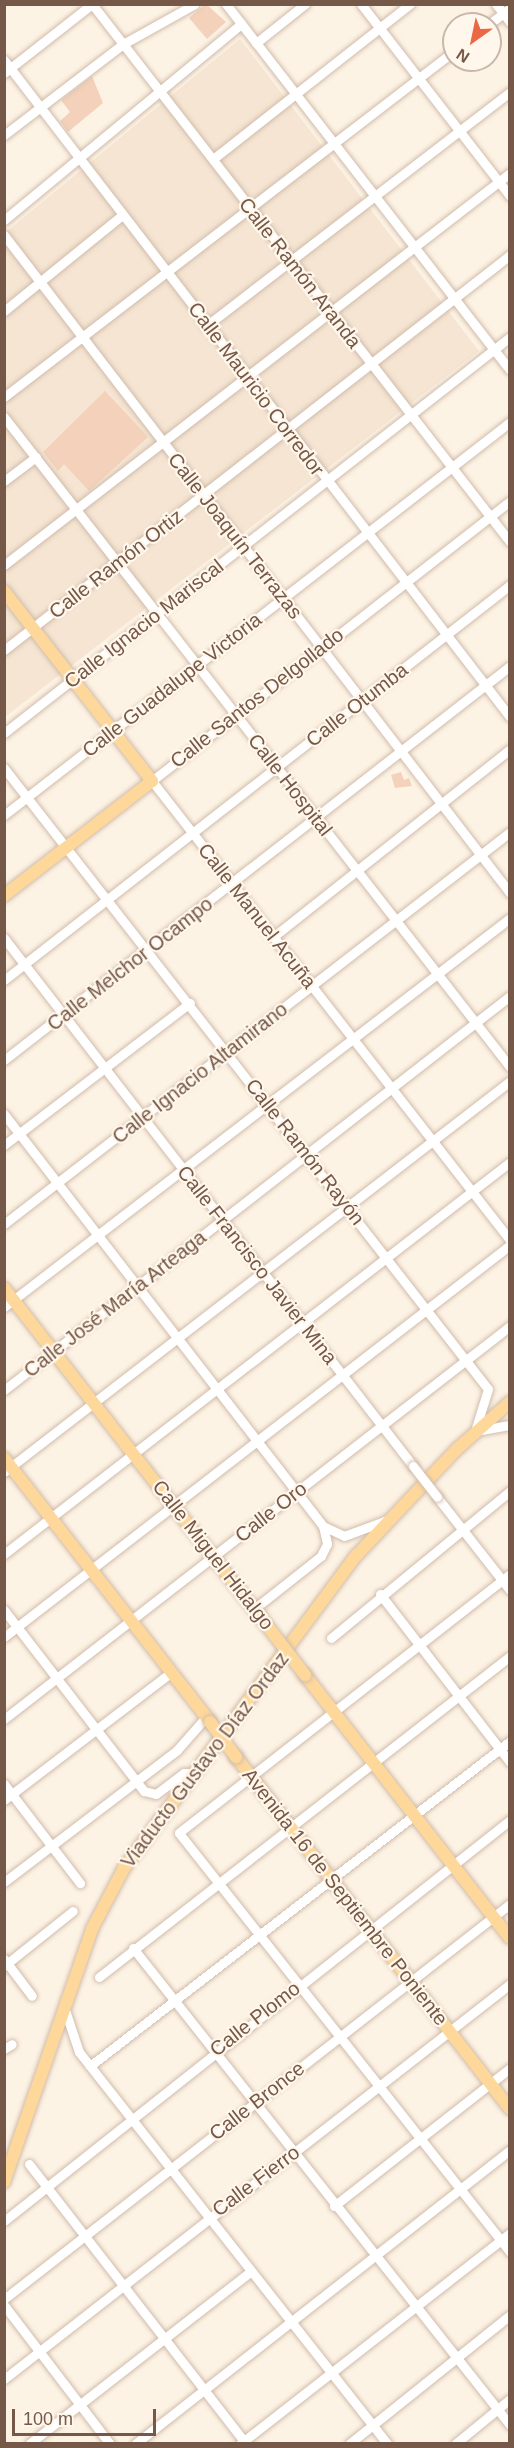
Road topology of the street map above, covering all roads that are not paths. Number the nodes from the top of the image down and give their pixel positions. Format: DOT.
graph roads {
  1 [pos="92,4"];
  2 [pos="195,4"];
  3 [pos="226,4"];
  4 [pos="305,4"];
  5 [pos="361,4"];
  6 [pos="410,4"];
  7 [pos="496,4"];
  8 [pos="506,10"];
  9 [pos="510,22"];
  10 [pos="241,24"];
  11 [pos="379,28"];
  12 [pos="256,43"];
  13 [pos="123,44"];
  14 [pos="4,60"];
  15 [pos="442,60"];
  16 [pos="8,71"];
  17 [pos="418,79"];
  18 [pos="159,91"];
  19 [pos="294,93"];
  20 [pos="510,93"];
  21 [pos="40,106"];
  22 [pos="459,132"];
  23 [pos="4,135"];
  24 [pos="334,146"];
  25 [pos="80,158"];
  26 [pos="213,159"];
  27 [pos="510,173"];
  28 [pos="498,181"];
  29 [pos="510,196"];
  30 [pos="374,199"];
  31 [pos="251,210"];
  32 [pos="122,215"];
  33 [pos="4,220"];
  34 [pos="4,236"];
  35 [pos="413,247"];
  36 [pos="510,255"];
  37 [pos="291,262"];
  38 [pos="168,273"];
  39 [pos="38,283"];
  40 [pos="454,299"];
  41 [pos="4,311"];
  42 [pos="330,312"];
  43 [pos="206,326"];
  44 [pos="510,336"];
  45 [pos="81,341"];
  46 [pos="493,349"];
  47 [pos="370,364"];
  48 [pos="510,370"];
  49 [pos="246,378"];
  50 [pos="4,397"];
  51 [pos="410,415"];
  52 [pos="4,417"];
  53 [pos="510,422"];
  54 [pos="285,430"];
  55 [pos="163,443"];
  56 [pos="36,457"];
  57 [pos="451,467"];
  58 [pos="325,480"];
  59 [pos="4,481"];
  60 [pos="204,495"];
  61 [pos="510,501"];
  62 [pos="77,510"];
  63 [pos="489,516"];
  64 [pos="366,533"];
  65 [pos="510,542"];
  66 [pos="244,546"];
  67 [pos="118,563"];
  68 [pos="4,565"];
  69 [pos="404,582"];
  70 [pos="510,585"];
  71 [pos="4,591"];
  72 [pos="284,598"];
  73 [pos="157,614"];
  74 [pos="34,627"];
  75 [pos="446,634"];
  76 [pos="321,647"];
  77 [pos="4,650"];
  78 [pos="197,665"];
  79 [pos="510,666"];
  80 [pos="74,679"];
  81 [pos="485,685"];
  82 [pos="362,700"];
  83 [pos="235,714"];
  84 [pos="510,717"];
  85 [pos="113,731"];
  86 [pos="4,733"];
  87 [pos="510,749"];
  88 [pos="402,751"];
  89 [pos="4,768"];
  90 [pos="276,768"];
  91 [pos="152,781"];
  92 [pos="27,797"];
  93 [pos="442,802"];
  94 [pos="4,815"];
  95 [pos="316,819"];
  96 [pos="510,832"];
  97 [pos="194,834"];
  98 [pos="67,847"];
  99 [pos="481,855"];
  100 [pos="357,870"];
  101 [pos="233,884"];
  102 [pos="510,892"];
  103 [pos="4,896"];
  104 [pos="107,900"];
  105 [pos="510,918"];
  106 [pos="395,920"];
  107 [pos="273,937"];
  108 [pos="4,938"];
  109 [pos="147,950"];
  110 [pos="25,964"];
  111 [pos="438,975"];
  112 [pos="4,980"];
  113 [pos="310,986"];
  114 [pos="510,996"];
  115 [pos="190,1003"];
  116 [pos="64,1015"];
  117 [pos="475,1023"];
  118 [pos="353,1040"];
  119 [pos="228,1053"];
  120 [pos="4,1060"];
  121 [pos="510,1067"];
  122 [pos="105,1068"];
  123 [pos="510,1081"];
  124 [pos="390,1088"];
  125 [pos="269,1105"];
  126 [pos="4,1114"];
  127 [pos="143,1119"];
  128 [pos="20,1134"];
  129 [pos="431,1140"];
  130 [pos="4,1145"];
  131 [pos="308,1154"];
  132 [pos="510,1162"];
  133 [pos="184,1171"];
  134 [pos="58,1183"];
  135 [pos="472,1192"];
  136 [pos="348,1206"];
  137 [pos="223,1220"];
  138 [pos="4,1224"];
  139 [pos="99,1234"];
  140 [pos="510,1243"];
  141 [pos="387,1257"];
  142 [pos="263,1271"];
  143 [pos="139,1286"];
  144 [pos="4,1288"];
  145 [pos="9,1303"];
  146 [pos="428,1308"];
  147 [pos="303,1323"];
  148 [pos="510,1326"];
  149 [pos="178,1338"];
  150 [pos="54,1352"];
  151 [pos="467,1360"];
  152 [pos="342,1375"];
  153 [pos="218,1389"];
  154 [pos="4,1390"];
  155 [pos="510,1402"];
  156 [pos="94,1404"];
  157 [pos="381,1425"];
  158 [pos="510,1425"];
  159 [pos="476,1431"];
  160 [pos="258,1439"];
  161 [pos="133,1453"];
  162 [pos="7,1466"];
  163 [pos="510,1491"];
  164 [pos="297,1492"];
  165 [pos="173,1505"];
  166 [pos="51,1518"];
  167 [pos="387,1520"];
  168 [pos="323,1526"];
  169 [pos="461,1528"];
  170 [pos="4,1554"];
  171 [pos="213,1557"];
  172 [pos="89,1569"];
  173 [pos="506,1577"];
  174 [pos="510,1590"];
  175 [pos="380,1594"];
  176 [pos="4,1610"];
  177 [pos="256,1612"];
  178 [pos="129,1621"];
  179 [pos="18,1627"];
  180 [pos="4,1637"];
  181 [pos="331,1638"];
  182 [pos="419,1645"];
  183 [pos="510,1656"];
  184 [pos="170,1673"];
  185 [pos="58,1678"];
  186 [pos="458,1696"];
  187 [pos="333,1712"];
  188 [pos="4,1719"];
  189 [pos="208,1720"];
  190 [pos="98,1730"];
  191 [pos="510,1741"];
  192 [pos="499,1749"];
  193 [pos="372,1762"];
  194 [pos="510,1762"];
  195 [pos="196,1773"];
  196 [pos="250,1776"];
  197 [pos="135,1781"];
  198 [pos="4,1784"];
  199 [pos="8,1797"];
  200 [pos="414,1814"];
  201 [pos="510,1820"];
  202 [pos="288,1827"];
  203 [pos="51,1845"];
  204 [pos="452,1864"];
  205 [pos="330,1879"];
  206 [pos="218,1880"];
  207 [pos="4,1882"];
  208 [pos="80,1883"];
  209 [pos="510,1904"];
  210 [pos="73,1911"];
  211 [pos="493,1916"];
  212 [pos="369,1930"];
  213 [pos="259,1932"];
  214 [pos="510,1938"];
  215 [pos="133,1948"];
  216 [pos="6,1963"];
  217 [pos="99,1977"];
  218 [pos="409,1980"];
  219 [pos="299,1984"];
  220 [pos="510,1984"];
  221 [pos="32,1996"];
  222 [pos="174,1998"];
  223 [pos="65,2009"];
  224 [pos="450,2032"];
  225 [pos="340,2036"];
  226 [pos="214,2051"];
  227 [pos="90,2066"];
  228 [pos="510,2068"];
  229 [pos="489,2084"];
  230 [pos="379,2087"];
  231 [pos="255,2104"];
  232 [pos="510,2109"];
  233 [pos="129,2117"];
  234 [pos="419,2139"];
  235 [pos="510,2150"];
  236 [pos="294,2153"];
  237 [pos="29,2164"];
  238 [pos="168,2170"];
  239 [pos="4,2182"];
  240 [pos="45,2185"];
  241 [pos="458,2189"];
  242 [pos="334,2206"];
  243 [pos="207,2218"];
  244 [pos="4,2221"];
  245 [pos="510,2233"];
  246 [pos="85,2236"];
  247 [pos="500,2240"];
  248 [pos="510,2252"];
  249 [pos="375,2256"];
  250 [pos="251,2271"];
  251 [pos="123,2285"];
  252 [pos="4,2299"];
  253 [pos="4,2305"];
  254 [pos="415,2306"];
  255 [pos="510,2315"];
  256 [pos="291,2323"];
  257 [pos="163,2336"];
  258 [pos="40,2351"];
  259 [pos="455,2358"];
  260 [pos="331,2373"];
  261 [pos="4,2379"];
  262 [pos="204,2390"];
  263 [pos="510,2399"];
  264 [pos="80,2403"];
  265 [pos="497,2409"];
  266 [pos="372,2425"];
  267 [pos="510,2425"];
  268 [pos="243,2443"];
  269 [pos="29,2444"];
  270 [pos="110,2444"];
  271 [pos="135,2444"];
  272 [pos="349,2444"];
  273 [pos="387,2444"];
  274 [pos="455,2444"];
  1 -- 13 [label="street, Calle Ramón Aranda"];
  1 -- 16 [label="street"];
  2 -- 13 [label="street"];
  3 -- 10 [label="street"];
  4 -- 12 [label="street"];
  5 -- 11 [label="street"];
  6 -- 11 [label="street"];
  7 -- 8 [label="street"];
  8 -- 9 [label="street"];
  10 -- 12 [label="street"];
  10 -- 18 [label="street"];
  11 -- 17 [label="street"];
  11 -- 19 [label="street"];
  12 -- 19 [label="street"];
  13 -- 18 [label="street, Calle Ramón Aranda"];
  13 -- 21 [label="street"];
  14 -- 16 [label="street, Calle Mauricio Corredor"];
  15 -- 17 [label="street"];
  16 -- 21 [label="street, Calle Mauricio Corredor"];
  17 -- 22 [label="street"];
  17 -- 24 [label="street"];
  18 -- 25 [label="street"];
  18 -- 26 [label="street, Calle Ramón Aranda"];
  19 -- 24 [label="street"];
  19 -- 26 [label="street"];
  20 -- 22 [label="street"];
  21 -- 23 [label="street"];
  21 -- 25 [label="street, Calle Mauricio Corredor"];
  22 -- 28 [label="street"];
  22 -- 30 [label="street"];
  24 -- 30 [label="street"];
  24 -- 31 [label="street"];
  25 -- 32 [label="street, Calle Mauricio Corredor"];
  25 -- 33 [label="street"];
  26 -- 31 [label="street, Calle Ramón Aranda"];
  27 -- 28 [label="street"];
  28 -- 29 [label="street"];
  28 -- 35 [label="street"];
  30 -- 35 [label="street"];
  30 -- 37 [label="street"];
  31 -- 37 [label="street, Calle Ramón Aranda"];
  31 -- 38 [label="street"];
  32 -- 38 [label="street, Calle Mauricio Corredor"];
  32 -- 39 [label="street"];
  34 -- 39 [label="street, Calle Joaquín Terrazas"];
  35 -- 40 [label="street"];
  35 -- 42 [label="street"];
  36 -- 40 [label="street, Calle Ramón Ortiz"];
  37 -- 42 [label="street, Calle Ramón Aranda"];
  37 -- 43 [label="street"];
  38 -- 43 [label="street, Calle Mauricio Corredor"];
  38 -- 45 [label="street"];
  39 -- 41 [label="street"];
  39 -- 45 [label="street, Calle Joaquín Terrazas"];
  40 -- 46 [label="street"];
  40 -- 47 [label="street, Calle Ramón Ortiz"];
  42 -- 47 [label="street, Calle Ramón Aranda"];
  42 -- 49 [label="street"];
  43 -- 49 [label="street, Calle Mauricio Corredor"];
  44 -- 46 [label="street, Calle Ignacio Mariscal"];
  45 -- 50 [label="street"];
  45 -- 55 [label="street, Calle Joaquín Terrazas"];
  46 -- 48 [label="street"];
  46 -- 51 [label="street, Calle Ignacio Mariscal"];
  47 -- 51 [label="street, Calle Ramón Aranda"];
  47 -- 54 [label="street, Calle Ramón Ortiz"];
  49 -- 54 [label="street, Calle Mauricio Corredor"];
  49 -- 55 [label="street"];
  51 -- 57 [label="street, Calle Ramón Aranda"];
  51 -- 58 [label="street, Calle Ignacio Mariscal"];
  52 -- 56 [label="street, Calle Hospital"];
  53 -- 57 [label="street, Calle Guadalupe Victoria"];
  54 -- 58 [label="street, Calle Mauricio Corredor"];
  54 -- 60 [label="street, Calle Ramón Ortiz"];
  55 -- 60 [label="street, Calle Joaquín Terrazas"];
  55 -- 62 [label="street"];
  56 -- 59 [label="street"];
  56 -- 62 [label="street, Calle Hospital"];
  57 -- 63 [label="street, Calle Ramón Aranda"];
  57 -- 64 [label="street, Calle Guadalupe Victoria"];
  58 -- 64 [label="street, Calle Mauricio Corredor"];
  58 -- 66 [label="street, Calle Ignacio Mariscal"];
  60 -- 66 [label="street, Calle Joaquín Terrazas"];
  60 -- 67 [label="street, Calle Ramón Ortiz"];
  61 -- 63 [label="street, Calle Santos Delgollado"];
  62 -- 67 [label="street, Calle Hospital"];
  62 -- 68 [label="street"];
  63 -- 65 [label="street, Calle Ramón Aranda"];
  63 -- 69 [label="street, Calle Santos Delgollado"];
  64 -- 69 [label="street, Calle Mauricio Corredor"];
  64 -- 72 [label="street, Calle Guadalupe Victoria"];
  66 -- 72 [label="street, Calle Joaquín Terrazas"];
  66 -- 73 [label="street, Calle Ignacio Mariscal"];
  67 -- 73 [label="street, Calle Hospital"];
  67 -- 74 [label="street, Calle Ramón Ortiz"];
  69 -- 75 [label="street, Calle Mauricio Corredor"];
  69 -- 76 [label="street, Calle Santos Delgollado"];
  70 -- 75 [label="street, Calle Otumba"];
  71 -- 74 [label="main road, Calle Manuel Acuña"];
  72 -- 76 [label="street, Calle Joaquín Terrazas"];
  72 -- 78 [label="street, Calle Guadalupe Victoria"];
  73 -- 78 [label="street, Calle Hospital"];
  73 -- 80 [label="street, Calle Ignacio Mariscal"];
  74 -- 77 [label="street, Calle Ramón Ortiz"];
  74 -- 80 [label="main road, Calle Manuel Acuña"];
  75 -- 81 [label="street, Calle Mauricio Corredor"];
  75 -- 82 [label="street, Calle Otumba"];
  76 -- 82 [label="street, Calle Joaquín Terrazas"];
  76 -- 83 [label="street, Calle Santos Delgollado"];
  78 -- 83 [label="street, Calle Hospital"];
  78 -- 85 [label="street, Calle Guadalupe Victoria"];
  79 -- 81 [label="street, Calle Melchor Ocampo"];
  80 -- 85 [label="main road, Calle Manuel Acuña"];
  80 -- 86 [label="street, Calle Ignacio Mariscal"];
  81 -- 84 [label="street, Calle Mauricio Corredor"];
  81 -- 88 [label="street, Calle Melchor Ocampo"];
  82 -- 88 [label="street, Calle Joaquín Terrazas"];
  82 -- 90 [label="street, Calle Otumba"];
  83 -- 90 [label="street, Calle Hospital"];
  83 -- 91 [label="street, Calle Santos Delgollado"];
  85 -- 91 [label="main road, Calle Manuel Acuña"];
  85 -- 92 [label="street, Calle Guadalupe Victoria"];
  87 -- 93 [label="street"];
  88 -- 93 [label="street, Calle Joaquín Terrazas"];
  88 -- 95 [label="street, Calle Melchor Ocampo"];
  89 -- 92 [label="street, Calle Ramón Rayón"];
  90 -- 95 [label="street, Calle Hospital"];
  90 -- 97 [label="street, Calle Otumba"];
  91 -- 97 [label="street, Calle Manuel Acuña"];
  91 -- 98 [label="main road, Calle Santos Delgollado"];
  92 -- 94 [label="street, Calle Guadalupe Victoria"];
  92 -- 98 [label="street, Calle Ramón Rayón"];
  93 -- 99 [label="street, Calle Joaquín Terrazas"];
  93 -- 100 [label="street"];
  95 -- 100 [label="street, Calle Hospital"];
  95 -- 101 [label="street, Calle Melchor Ocampo"];
  96 -- 99 [label="street, Calle Ignacio Altamirano"];
  97 -- 101 [label="street, Calle Manuel Acuña"];
  97 -- 104 [label="street, Calle Otumba"];
  98 -- 103 [label="main road, Calle Santos Delgollado"];
  98 -- 104 [label="street, Calle Ramón Rayón"];
  99 -- 102 [label="street, Calle Joaquín Terrazas"];
  99 -- 106 [label="street, Calle Ignacio Altamirano"];
  100 -- 106 [label="street, Calle Hospital"];
  100 -- 107 [label="street"];
  101 -- 107 [label="street, Calle Manuel Acuña"];
  101 -- 109 [label="street, Calle Melchor Ocampo"];
  104 -- 109 [label="street, Calle Ramón Rayón"];
  104 -- 110 [label="street, Calle Otumba"];
  105 -- 111 [label="street"];
  106 -- 111 [label="street, Calle Hospital"];
  106 -- 113 [label="street, Calle Ignacio Altamirano"];
  107 -- 113 [label="street, Calle Manuel Acuña"];
  108 -- 110 [label="street, Calle Francisco Javier Mina"];
  109 -- 115 [label="street, Calle Ramón Rayón"];
  109 -- 116 [label="street, Calle Melchor Ocampo"];
  110 -- 112 [label="street, Calle Otumba"];
  110 -- 116 [label="street, Calle Francisco Javier Mina"];
  111 -- 117 [label="street, Calle Hospital"];
  111 -- 118 [label="street"];
  113 -- 118 [label="street, Calle Manuel Acuña"];
  113 -- 119 [label="street, Calle Ignacio Altamirano"];
  114 -- 117 [label="street, Calle José María Arteaga"];
  115 -- 119 [label="street, Calle Ramón Rayón"];
  115 -- 122 [label="street"];
  116 -- 120 [label="street, Calle Melchor Ocampo"];
  116 -- 122 [label="street, Calle Francisco Javier Mina"];
  117 -- 121 [label="street, Calle Hospital"];
  117 -- 124 [label="street, Calle José María Arteaga"];
  118 -- 124 [label="street, Calle Manuel Acuña"];
  118 -- 125 [label="street"];
  119 -- 125 [label="street, Calle Ramón Rayón"];
  119 -- 127 [label="street, Calle Ignacio Altamirano"];
  122 -- 127 [label="street, Calle Francisco Javier Mina"];
  122 -- 128 [label="street"];
  123 -- 129 [label="street"];
  124 -- 129 [label="street, Calle Manuel Acuña"];
  124 -- 131 [label="street, Calle José María Arteaga"];
  125 -- 131 [label="street, Calle Ramón Rayón"];
  125 -- 133 [label="street"];
  126 -- 128 [label="street"];
  127 -- 133 [label="street, Calle Francisco Javier Mina"];
  127 -- 134 [label="street, Calle Ignacio Altamirano"];
  128 -- 130 [label="street"];
  128 -- 134 [label="street"];
  129 -- 135 [label="street, Calle Manuel Acuña"];
  129 -- 136 [label="street"];
  131 -- 136 [label="street, Calle Ramón Rayón"];
  131 -- 137 [label="street, Calle José María Arteaga"];
  132 -- 135 [label="street"];
  133 -- 137 [label="street, Calle Francisco Javier Mina"];
  133 -- 139 [label="street"];
  134 -- 138 [label="street, Calle Ignacio Altamirano"];
  134 -- 139 [label="street"];
  135 -- 140 [label="street, Calle Manuel Acuña"];
  135 -- 141 [label="street"];
  136 -- 141 [label="street, Calle Ramón Rayón"];
  136 -- 142 [label="street"];
  137 -- 142 [label="street, Calle Francisco Javier Mina"];
  137 -- 143 [label="street, Calle José María Arteaga"];
  139 -- 143 [label="street"];
  139 -- 145 [label="street"];
  140 -- 146 [label="street"];
  141 -- 146 [label="street, Calle Ramón Rayón"];
  141 -- 147 [label="street"];
  142 -- 147 [label="street, Calle Francisco Javier Mina"];
  142 -- 149 [label="street"];
  143 -- 149 [label="street"];
  143 -- 150 [label="street, Calle José María Arteaga"];
  144 -- 145 [label="main road, Calle Miguel Hidalgo"];
  145 -- 150 [label="main road, Calle Miguel Hidalgo"];
  146 -- 151 [label="street, Calle Ramón Rayón"];
  146 -- 152 [label="street"];
  147 -- 152 [label="street, Calle Francisco Javier Mina"];
  147 -- 153 [label="street"];
  148 -- 151 [label="street, Calle Oro"];
  149 -- 153 [label="street"];
  149 -- 156 [label="street"];
  150 -- 154 [label="street, Calle José María Arteaga"];
  150 -- 156 [label="main road, Calle Miguel Hidalgo"];
  151 -- 157 [label="street, Calle Oro"];
  151 -- 159 [label="street, Calle Ramón Rayón"];
  152 -- 157 [label="street, Calle Francisco Javier Mina"];
  152 -- 160 [label="street"];
  153 -- 160 [label="street"];
  153 -- 161 [label="street"];
  155 -- 159 [label="main road, Viaducto Gustavo Díaz Ordaz"];
  156 -- 161 [label="main road, Calle Miguel Hidalgo"];
  156 -- 162 [label="street"];
  157 -- 164 [label="street, Calle Oro"];
  157 -- 169 [label="street, Calle Francisco Javier Mina, bridge"];
  158 -- 159 [label="street"];
  159 -- 167 [label="main road, Viaducto Gustavo Díaz Ordaz"];
  160 -- 164 [label="street"];
  160 -- 165 [label="street"];
  161 -- 165 [label="main road, Calle Miguel Hidalgo"];
  161 -- 166 [label="street"];
  162 -- 166 [label="main road, Avenida 16 de Septiembre Poniente"];
  163 -- 169 [label="street"];
  164 -- 168 [label="street"];
  164 -- 171 [label="street, Calle Oro"];
  165 -- 171 [label="main road, Calle Miguel Hidalgo"];
  165 -- 172 [label="street"];
  166 -- 170 [label="street"];
  166 -- 172 [label="main road, Avenida 16 de Septiembre Poniente"];
  167 -- 168 [label="street"];
  167 -- 195 [label="main road, Viaducto Gustavo Díaz Ordaz"];
  168 -- 177 [label="street"];
  169 -- 173 [label="street, Calle Francisco Javier Mina"];
  169 -- 175 [label="street"];
  171 -- 177 [label="main road, Calle Miguel Hidalgo"];
  171 -- 178 [label="street, Calle Oro"];
  172 -- 178 [label="main road, Avenida 16 de Septiembre Poniente"];
  172 -- 179 [label="street"];
  173 -- 174 [label="street, Calle Francisco Javier Mina"];
  173 -- 182 [label="street"];
  175 -- 181 [label="street"];
  175 -- 182 [label="street"];
  176 -- 179 [label="street"];
  177 -- 187 [label="main road, Calle Miguel Hidalgo, bridge"];
  178 -- 184 [label="main road, Avenida 16 de Septiembre Poniente"];
  178 -- 185 [label="street, Calle Oro"];
  179 -- 180 [label="street"];
  179 -- 185 [label="street"];
  182 -- 186 [label="street"];
  182 -- 187 [label="street"];
  183 -- 186 [label="street"];
  184 -- 189 [label="main road, Avenida 16 de Septiembre Poniente"];
  184 -- 190 [label="street"];
  185 -- 188 [label="street, Calle Oro"];
  185 -- 190 [label="street"];
  186 -- 192 [label="street"];
  186 -- 193 [label="street"];
  187 -- 193 [label="main road, Calle Miguel Hidalgo"];
  187 -- 196 [label="street"];
  189 -- 196 [label="main road, Avenida 16 de Septiembre Poniente, bridge"];
  189 -- 197 [label="street"];
  190 -- 197 [label="street"];
  190 -- 199 [label="street"];
  191 -- 192 [label="street"];
  192 -- 194 [label="street"];
  192 -- 200 [label="street"];
  193 -- 200 [label="main road, Calle Miguel Hidalgo"];
  193 -- 202 [label="street"];
  195 -- 197 [label="street"];
  195 -- 223 [label="main road, Viaducto Gustavo Díaz Ordaz"];
  196 -- 202 [label="main road, Avenida 16 de Septiembre Poniente"];
  196 -- 206 [label="street"];
  197 -- 203 [label="street"];
  198 -- 199 [label="street"];
  199 -- 203 [label="street"];
  200 -- 204 [label="main road, Calle Miguel Hidalgo"];
  200 -- 205 [label="street"];
  201 -- 204 [label="street, Calle Plomo"];
  202 -- 205 [label="main road, Avenida 16 de Septiembre Poniente"];
  202 -- 206 [label="street"];
  203 -- 207 [label="street"];
  203 -- 208 [label="street"];
  204 -- 211 [label="main road, Calle Miguel Hidalgo"];
  204 -- 212 [label="street, Calle Plomo"];
  205 -- 212 [label="main road, Avenida 16 de Septiembre Poniente"];
  205 -- 213 [label="street"];
  206 -- 213 [label="street"];
  206 -- 215 [label="street"];
  209 -- 211 [label="street, Calle Bronce"];
  210 -- 216 [label="street"];
  211 -- 214 [label="main road, Calle Miguel Hidalgo"];
  211 -- 218 [label="street, Calle Bronce"];
  212 -- 218 [label="main road, Avenida 16 de Septiembre Poniente"];
  212 -- 219 [label="street, Calle Plomo"];
  213 -- 219 [label="street"];
  213 -- 222 [label="street"];
  215 -- 217 [label="street"];
  215 -- 222 [label="street"];
  216 -- 221 [label="street"];
  218 -- 224 [label="main road, Avenida 16 de Septiembre Poniente"];
  218 -- 225 [label="street, Calle Bronce"];
  219 -- 225 [label="street"];
  219 -- 226 [label="street, Calle Plomo"];
  220 -- 224 [label="street, Calle Fierro"];
  222 -- 226 [label="street"];
  222 -- 227 [label="street"];
  223 -- 227 [label="street"];
  223 -- 239 [label="main road, Viaducto Gustavo Díaz Ordaz"];
  224 -- 229 [label="main road, Avenida 16 de Septiembre Poniente"];
  224 -- 230 [label="street, Calle Fierro"];
  225 -- 230 [label="street"];
  225 -- 231 [label="street, Calle Bronce"];
  226 -- 231 [label="street"];
  226 -- 233 [label="street, Calle Plomo"];
  227 -- 233 [label="street"];
  228 -- 229 [label="street"];
  229 -- 232 [label="main road, Avenida 16 de Septiembre Poniente"];
  229 -- 234 [label="street"];
  230 -- 234 [label="street"];
  230 -- 236 [label="street, Calle Fierro"];
  231 -- 236 [label="street"];
  231 -- 238 [label="street, Calle Bronce"];
  233 -- 238 [label="street"];
  233 -- 240 [label="street, Calle Plomo"];
  234 -- 241 [label="street"];
  234 -- 242 [label="street"];
  235 -- 241 [label="street"];
  236 -- 242 [label="street"];
  236 -- 243 [label="street, Calle Fierro"];
  237 -- 240 [label="street"];
  238 -- 243 [label="street"];
  238 -- 246 [label="street, Calle Bronce"];
  240 -- 244 [label="street, Calle Plomo"];
  240 -- 246 [label="street"];
  241 -- 247 [label="street"];
  241 -- 249 [label="street"];
  242 -- 249 [label="street"];
  243 -- 250 [label="street"];
  243 -- 251 [label="street, Calle Fierro"];
  245 -- 247 [label="street"];
  246 -- 251 [label="street"];
  246 -- 252 [label="street, Calle Bronce"];
  247 -- 248 [label="street"];
  247 -- 254 [label="street"];
  249 -- 254 [label="street"];
  249 -- 256 [label="street"];
  250 -- 256 [label="street"];
  250 -- 257 [label="street"];
  251 -- 257 [label="street"];
  251 -- 258 [label="street, Calle Fierro"];
  253 -- 258 [label="street"];
  254 -- 259 [label="street"];
  254 -- 260 [label="street"];
  255 -- 259 [label="street"];
  256 -- 260 [label="street"];
  256 -- 262 [label="street"];
  257 -- 262 [label="street"];
  257 -- 264 [label="street"];
  258 -- 261 [label="street, Calle Fierro"];
  258 -- 264 [label="street"];
  259 -- 265 [label="street"];
  259 -- 266 [label="street"];
  260 -- 266 [label="street"];
  260 -- 268 [label="street"];
  262 -- 268 [label="street"];
  262 -- 271 [label="street"];
  263 -- 265 [label="street"];
  264 -- 269 [label="street"];
  264 -- 270 [label="street"];
  265 -- 267 [label="street"];
  265 -- 274 [label="street"];
  266 -- 272 [label="street"];
  266 -- 273 [label="street"];
}
